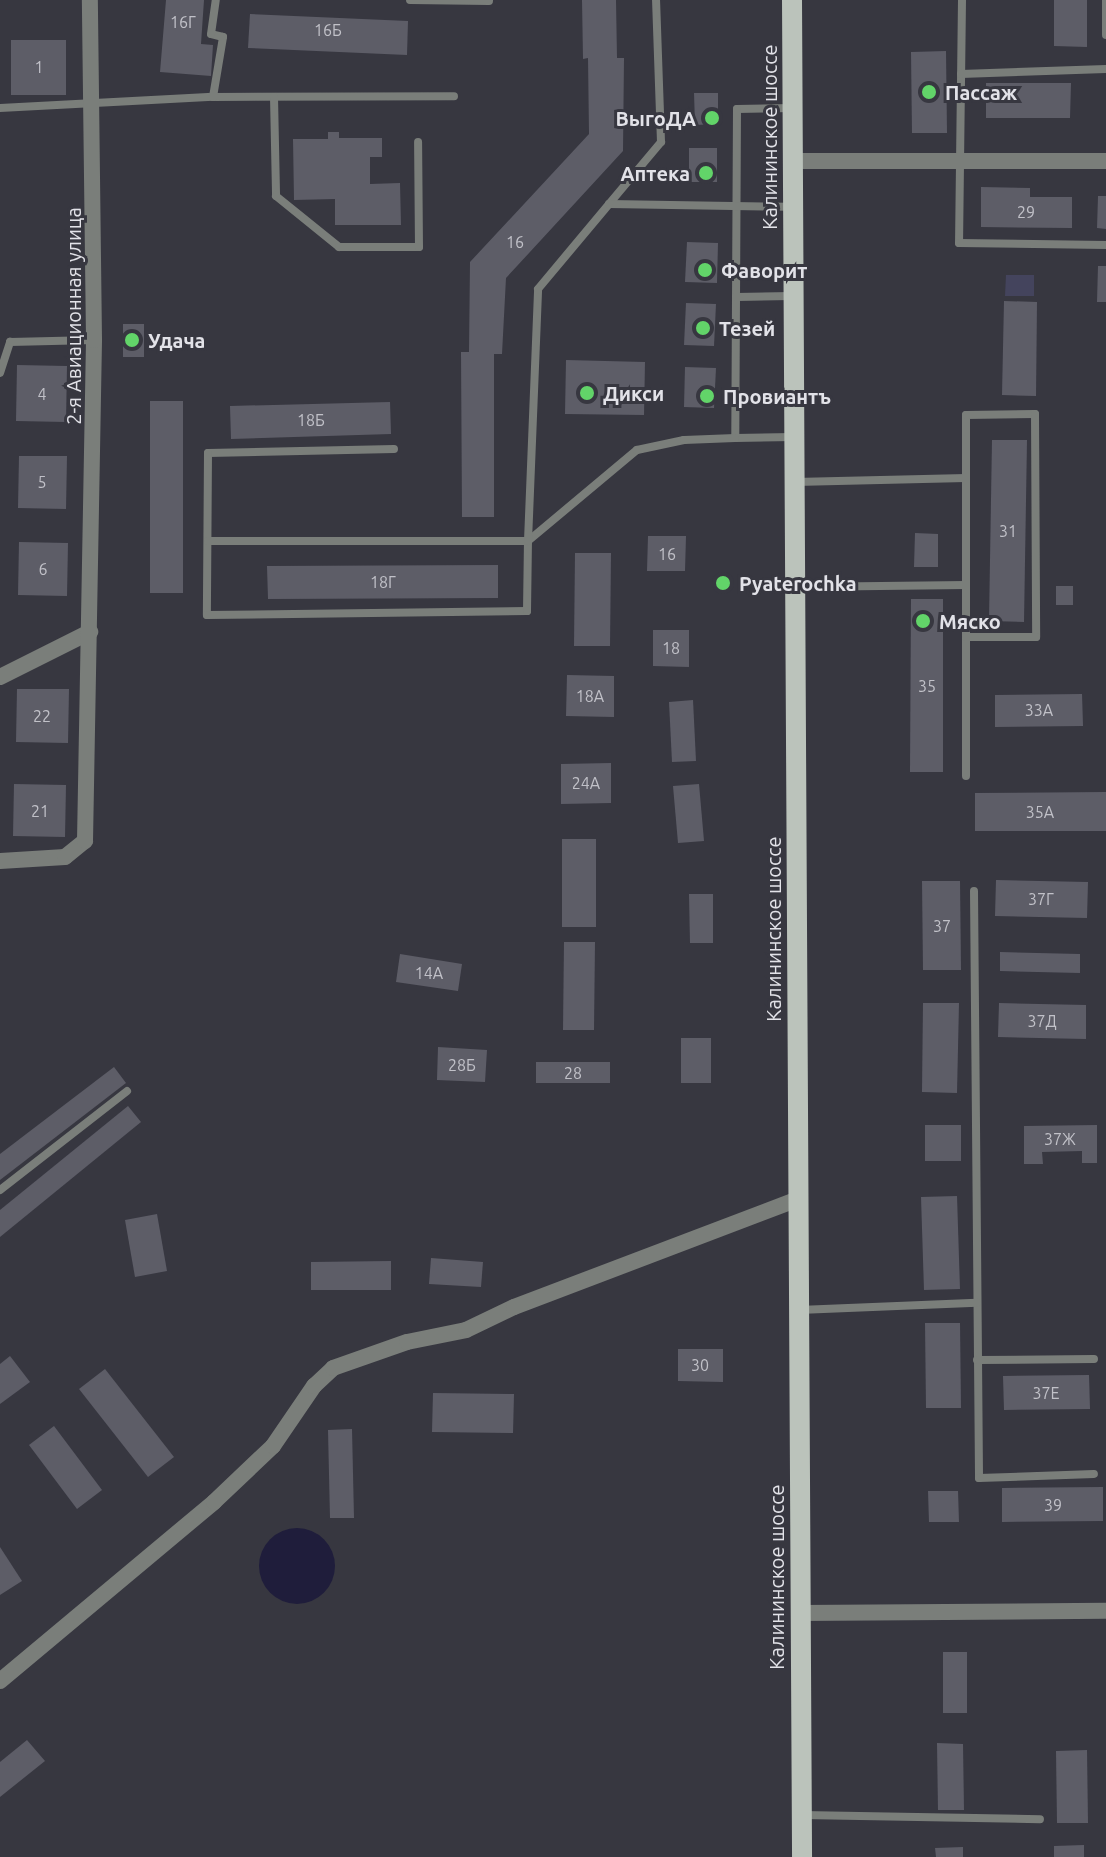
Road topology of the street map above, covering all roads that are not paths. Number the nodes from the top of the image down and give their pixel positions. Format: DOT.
graph roads {
  1 [pos="90,0"];
  2 [pos="216,0"];
  3 [pos="410,0"];
  4 [pos="656,0"];
  5 [pos="792,0"];
  6 [pos="962,0"];
  7 [pos="1106,0"];
  8 [pos="489,1"];
  9 [pos="1106,35"];
  10 [pos="1106,69"];
  11 [pos="961,74"];
  12 [pos="454,96"];
  13 [pos="213,97"];
  14 [pos="274,97"];
  15 [pos="94,104"];
  16 [pos="0,108"];
  17 [pos="793,108"];
  18 [pos="418,142"];
  19 [pos="793,161"];
  20 [pos="960,161"];
  21 [pos="1106,161"];
  22 [pos="609,204"];
  23 [pos="737,206"];
  24 [pos="793,207"];
  25 [pos="1106,245"];
  26 [pos="794,296"];
  27 [pos="736,297"];
  28 [pos="0,336"];
  29 [pos="94,340"];
  30 [pos="10,342"];
  31 [pos="0,373"];
  32 [pos="794,437"];
  33 [pos="735,438"];
  34 [pos="394,449"];
  35 [pos="966,478"];
  36 [pos="794,482"];
  37 [pos="208,541"];
  38 [pos="528,541"];
  39 [pos="966,585"];
  40 [pos="795,587"];
  41 [pos="90,632"];
  42 [pos="966,637"];
  43 [pos="0,677"];
  44 [pos="966,776"];
  45 [pos="0,861"];
  46 [pos="974,891"];
  47 [pos="127,1091"];
  48 [pos="0,1190"];
  49 [pos="798,1199"];
  50 [pos="977,1303"];
  51 [pos="798,1310"];
  52 [pos="1094,1359"];
  53 [pos="977,1360"];
  54 [pos="1094,1474"];
  55 [pos="1106,1611"];
  56 [pos="800,1613"];
  57 [pos="0,1681"];
  58 [pos="801,1815"];
  59 [pos="1040,1819"];
  60 [pos="802,1857"];
  1 -- 15 [label="street, 2-я Авиационная улица"];
  2 -- 13 [label="lane"];
  3 -- 8 [label="lane"];
  4 -- 22 [label="lane"];
  5 -- 17 [label="main road, Калининское шоссе"];
  6 -- 11 [label="lane"];
  7 -- 9 [label="lane"];
  10 -- 11 [label="lane"];
  11 -- 20 [label="lane"];
  12 -- 14 [label="lane"];
  13 -- 14 [label="lane"];
  13 -- 15 [label="lane"];
  14 -- 18 [label="lane"];
  15 -- 16 [label="lane"];
  15 -- 29 [label="street, 2-я Авиационная улица"];
  17 -- 19 [label="main road, Калининское шоссе"];
  17 -- 23 [label="lane"];
  19 -- 20 [label="street"];
  19 -- 24 [label="main road, Калининское шоссе"];
  20 -- 21 [label="street"];
  20 -- 25 [label="lane"];
  22 -- 23 [label="lane"];
  22 -- 38 [label="lane"];
  23 -- 24 [label="lane"];
  23 -- 27 [label="lane"];
  24 -- 26 [label="main road, Калининское шоссе"];
  26 -- 27 [label="lane"];
  26 -- 32 [label="main road, Калининское шоссе"];
  27 -- 33 [label="lane"];
  28 -- 30 [label="lane"];
  29 -- 30 [label="lane"];
  29 -- 41 [label="street, 2-я Авиационная улица"];
  30 -- 31 [label="lane"];
  32 -- 33 [label="lane"];
  32 -- 36 [label="main road, Калининское шоссе"];
  33 -- 38 [label="lane"];
  34 -- 37 [label="lane"];
  35 -- 36 [label="lane"];
  35 -- 39 [label="lane"];
  35 -- 42 [label="lane"];
  36 -- 40 [label="main road, Калининское шоссе"];
  37 -- 38 [label="lane"];
  37 -- 38 [label="lane"];
  39 -- 40 [label="lane"];
  39 -- 42 [label="lane"];
  40 -- 49 [label="main road, Калининское шоссе"];
  41 -- 43 [label="street"];
  41 -- 45 [label="street, 2-я Авиационная улица"];
  42 -- 44 [label="lane"];
  46 -- 50 [label="lane"];
  47 -- 48 [label="lane"];
  49 -- 51 [label="main road, Калининское шоссе"];
  49 -- 57 [label="street"];
  50 -- 51 [label="lane"];
  50 -- 53 [label="lane"];
  51 -- 56 [label="main road, Калининское шоссе"];
  52 -- 53 [label="lane"];
  53 -- 54 [label="lane"];
  55 -- 56 [label="street"];
  56 -- 58 [label="main road, Калининское шоссе"];
  58 -- 59 [label="lane"];
  58 -- 60 [label="main road, Калининское шоссе"];
}
